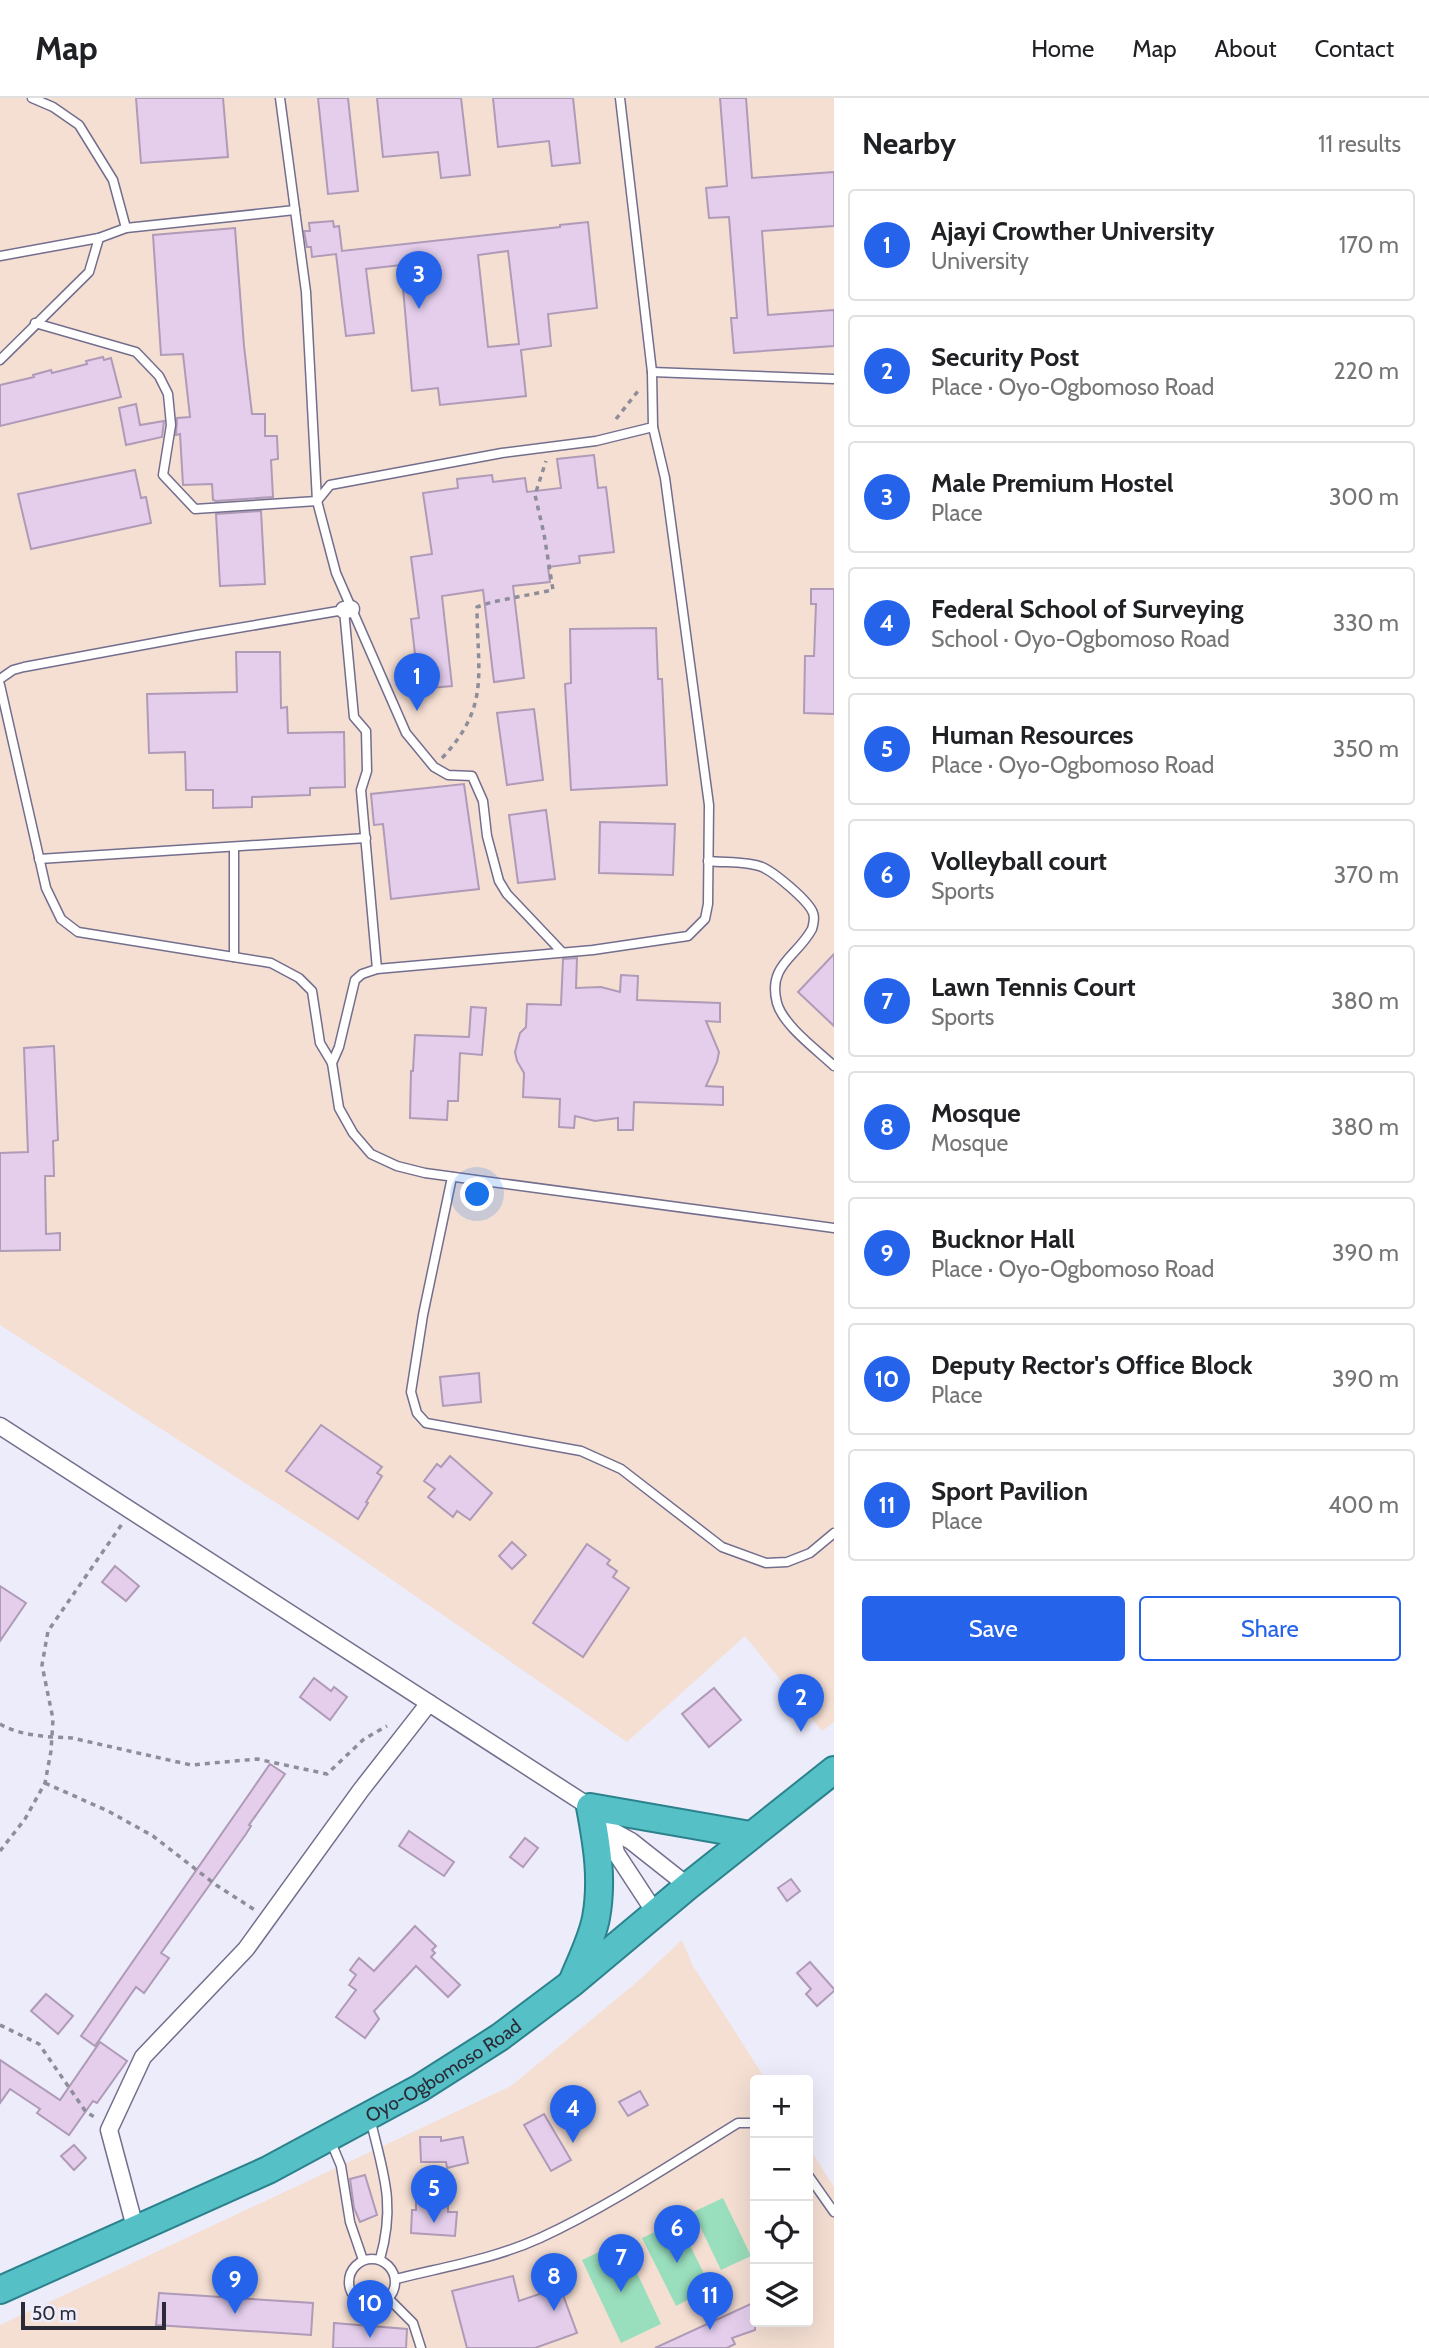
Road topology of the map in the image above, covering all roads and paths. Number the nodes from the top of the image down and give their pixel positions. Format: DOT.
graph roads {
  1 [pos="32,98"];
  2 [pos="280,98"];
  3 [pos="620,98"];
  4 [pos="295,210"];
  5 [pos="126,229"];
  6 [pos="99,238"];
  7 [pos="0,256"];
  8 [pos="35,323"];
  9 [pos="0,360"];
  10 [pos="652,373"];
  11 [pos="834,379"];
  12 [pos="616,419"];
  13 [pos="653,427"];
  14 [pos="554,457"];
  15 [pos="317,501"];
  16 [pos="348,610"];
  17 [pos="0,679"];
  18 [pos="0,685"];
  19 [pos="434,766"];
  20 [pos="366,838"];
  21 [pos="234,848"];
  22 [pos="40,859"];
  23 [pos="708,861"];
  24 [pos="562,952"];
  25 [pos="234,957"];
  26 [pos="377,969"];
  27 [pos="332,1063"];
  28 [pos="834,1066"];
  29 [pos="452,1177"];
  30 [pos="834,1228"];
  31 [pos="0,1426"];
  32 [pos="131,1511"];
  33 [pos="834,1532"];
  34 [pos="429,1703"];
  35 [pos="396,1721"];
  36 [pos="0,1724"];
  37 [pos="52,1737"];
  38 [pos="834,1770"];
  39 [pos="46,1783"];
  40 [pos="590,1807"];
  41 [pos="611,1830"];
  42 [pos="750,1835"];
  43 [pos="0,1851"];
  44 [pos="688,1886"];
  45 [pos="656,1914"];
  46 [pos="268,1918"];
  47 [pos="572,1983"];
  48 [pos="0,2025"];
  49 [pos="369,2115"];
  50 [pos="750,2123"];
  51 [pos="109,2130"];
  52 [pos="329,2136"];
  53 [pos="813,2182"];
  54 [pos="834,2212"];
  55 [pos="136,2231"];
  56 [pos="380,2259"];
  57 [pos="363,2260"];
  58 [pos="396,2279"];
  59 [pos="0,2291"];
  60 [pos="389,2299"];
  61 [pos="421,2348"];
  1 -- 5 [label="lane"];
  2 -- 4 [label="lane"];
  3 -- 10 [label="lane"];
  4 -- 5 [label="lane"];
  4 -- 15 [label="lane"];
  5 -- 6 [label="lane"];
  6 -- 7 [label="lane"];
  6 -- 8 [label="lane"];
  8 -- 9 [label="lane"];
  8 -- 15 [label="lane"];
  10 -- 11 [label="lane"];
  10 -- 12 [label="path"];
  10 -- 13 [label="lane"];
  13 -- 15 [label="lane"];
  13 -- 23 [label="lane"];
  14 -- 19 [label="path"];
  15 -- 16 [label="lane"];
  16 -- 17 [label="lane"];
  16 -- 19 [label="lane"];
  16 -- 20 [label="lane"];
  18 -- 22 [label="lane"];
  19 -- 24 [label="lane"];
  20 -- 21 [label="lane"];
  20 -- 26 [label="lane"];
  21 -- 22 [label="lane"];
  21 -- 25 [label="lane"];
  22 -- 25 [label="lane"];
  23 -- 24 [label="lane"];
  23 -- 28 [label="lane"];
  24 -- 26 [label="lane"];
  25 -- 27 [label="lane"];
  26 -- 27 [label="lane"];
  27 -- 29 [label="lane"];
  29 -- 30 [label="lane"];
  29 -- 33 [label="lane"];
  31 -- 32 [label="street"];
  32 -- 34 [label="street"];
  32 -- 37 [label="path"];
  34 -- 40 [label="street"];
  34 -- 46 [label="street"];
  35 -- 37 [label="path"];
  36 -- 37 [label="path"];
  37 -- 39 [label="path"];
  38 -- 42 [label="highway, Oyo-Ogbomoso Road"];
  39 -- 43 [label="path"];
  39 -- 46 [label="path"];
  40 -- 41 [label="street"];
  40 -- 42 [label="highway"];
  40 -- 47 [label="highway"];
  41 -- 44 [label="street"];
  41 -- 45 [label="street"];
  42 -- 44 [label="highway, Oyo-Ogbomoso Road"];
  44 -- 45 [label="highway, Oyo-Ogbomoso Road"];
  45 -- 47 [label="highway, Oyo-Ogbomoso Road"];
  46 -- 51 [label="street"];
  47 -- 49 [label="highway, Oyo-Ogbomoso Road"];
  48 -- 51 [label="path"];
  49 -- 52 [label="highway, Oyo-Ogbomoso Road"];
  49 -- 56 [label="lane"];
  50 -- 58 [label="lane"];
  51 -- 55 [label="street"];
  52 -- 55 [label="highway, Oyo-Ogbomoso Road"];
  52 -- 57 [label="lane"];
  53 -- 54 [label="lane"];
  55 -- 59 [label="highway, Oyo-Ogbomoso Road"];
  56 -- 57 [label="lane"];
  56 -- 58 [label="lane"];
  57 -- 60 [label="lane"];
  58 -- 60 [label="lane"];
  60 -- 61 [label="lane"];
}
